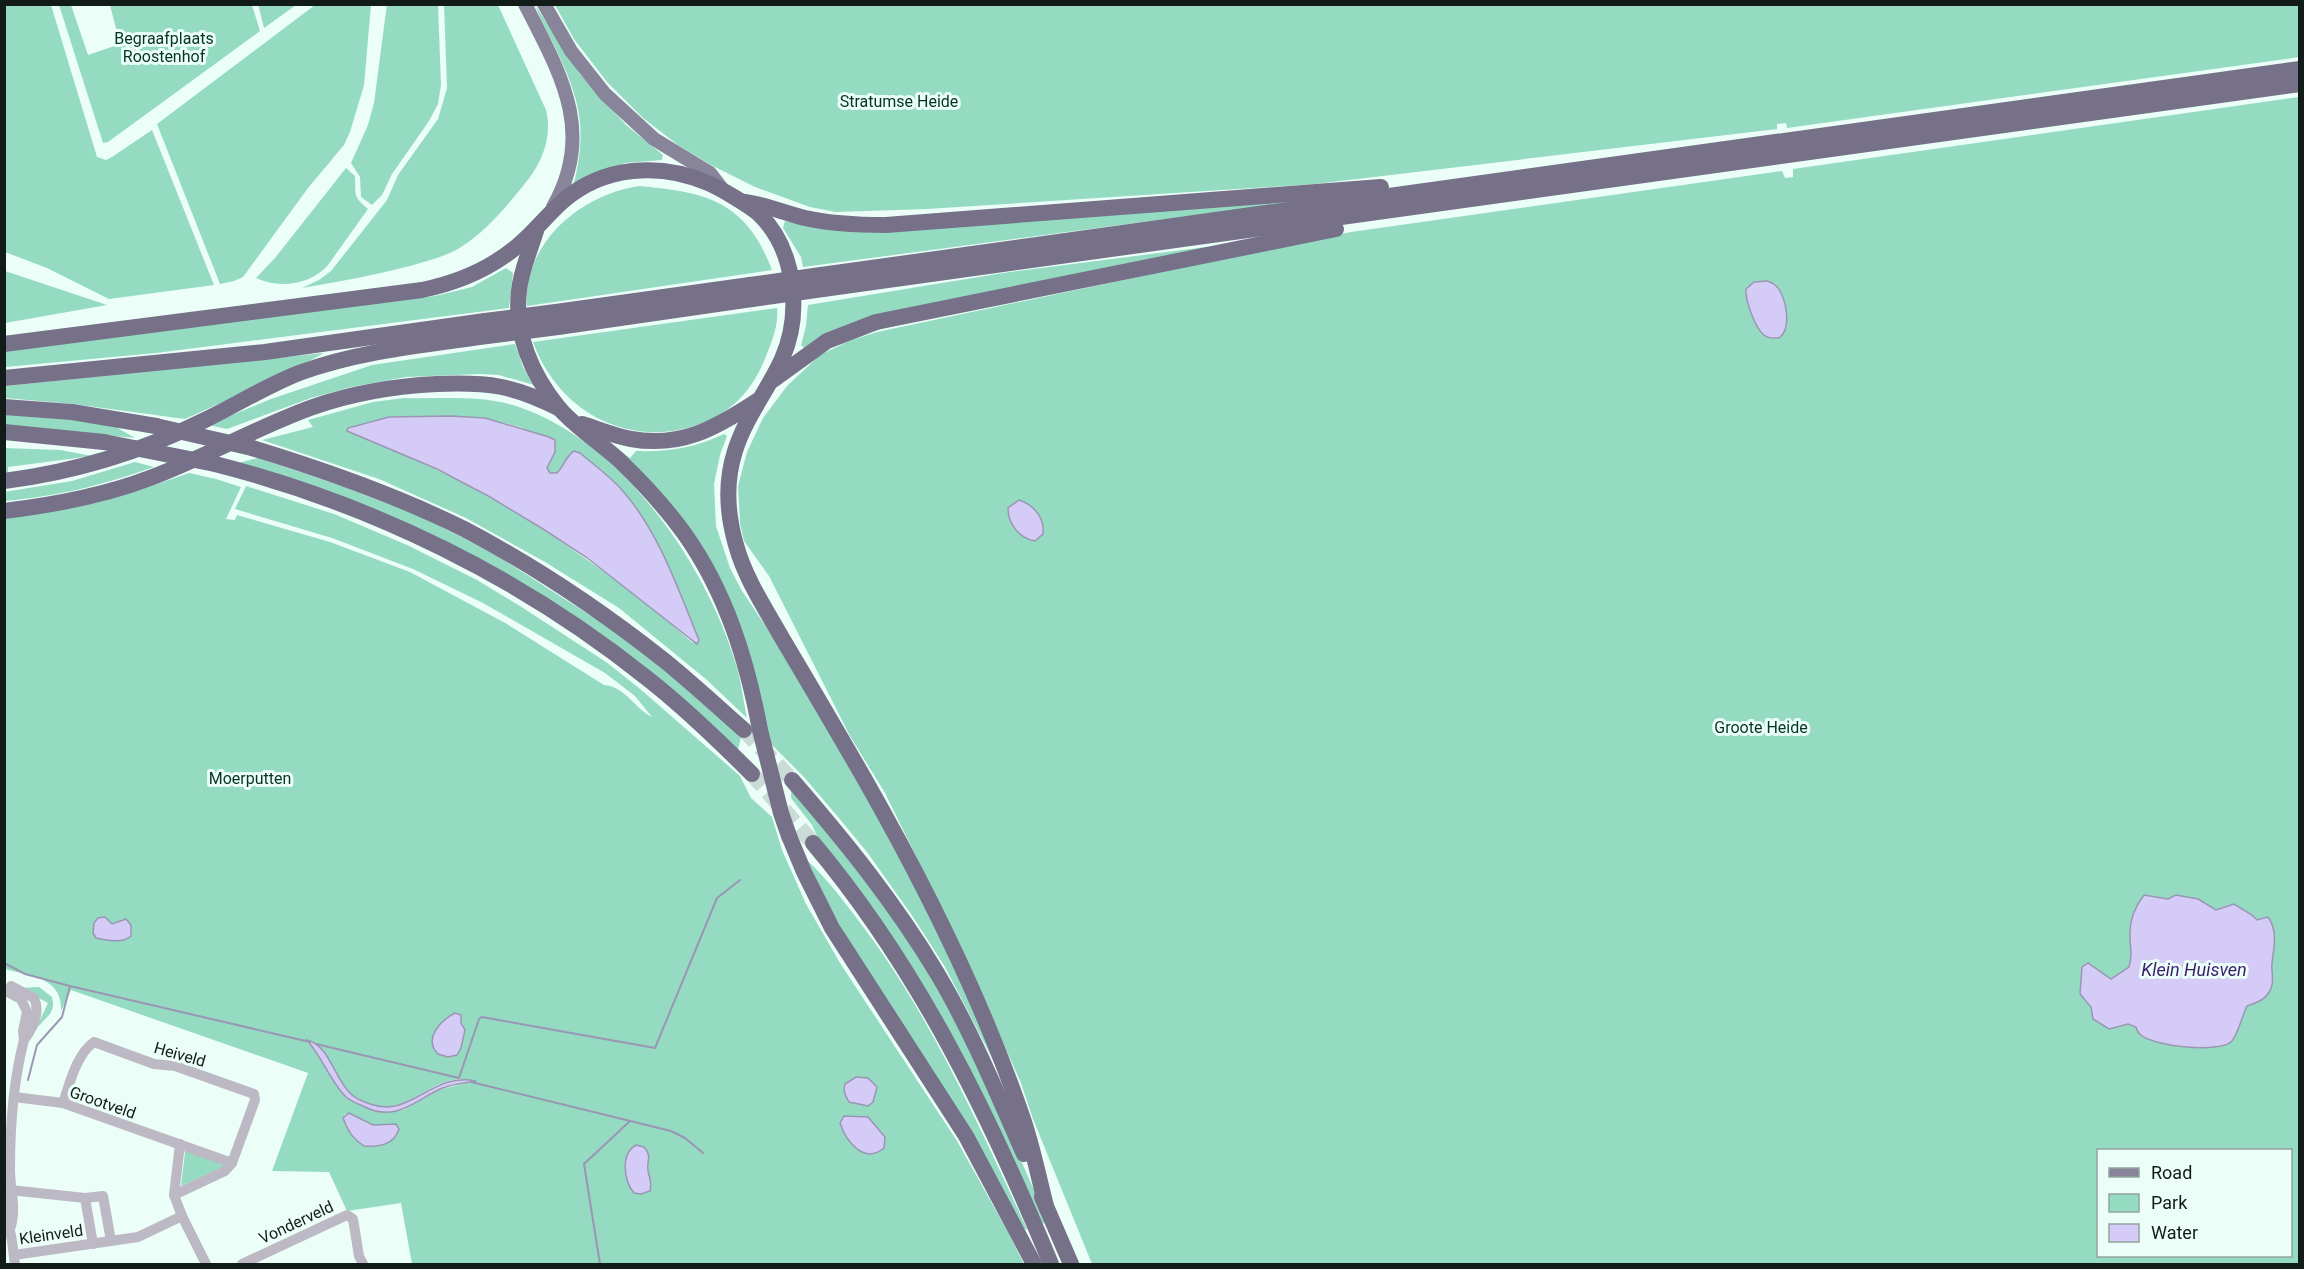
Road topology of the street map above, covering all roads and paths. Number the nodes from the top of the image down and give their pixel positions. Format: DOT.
graph roads {
  1 [pos="525,4"];
  2 [pos="544,4"];
  3 [pos="2300,69"];
  4 [pos="2300,84"];
  5 [pos="1469,184"];
  6 [pos="724,191"];
  7 [pos="739,202"];
  8 [pos="1392,210"];
  9 [pos="541,224"];
  10 [pos="822,282"];
  11 [pos="486,329"];
  12 [pos="4,344"];
  13 [pos="4,378"];
  14 [pos="770,382"];
  15 [pos="760,399"];
  16 [pos="4,407"];
  17 [pos="560,409"];
  18 [pos="575,422"];
  19 [pos="4,432"];
  20 [pos="4,481"];
  21 [pos="4,511"];
  22 [pos="752,730"];
  23 [pos="752,774"];
  24 [pos="792,780"];
  25 [pos="813,843"];
  26 [pos="4,984"];
  27 [pos="4,990"];
  28 [pos="30,1004"];
  29 [pos="14,1097"];
  30 [pos="63,1103"];
  31 [pos="180,1144"];
  32 [pos="232,1163"];
  33 [pos="7,1168"];
  34 [pos="10,1190"];
  35 [pos="174,1195"];
  36 [pos="86,1198"];
  37 [pos="1046,1206"];
  38 [pos="182,1216"];
  39 [pos="111,1241"];
  40 [pos="93,1244"];
  41 [pos="14,1260"];
  42 [pos="206,1264"];
  43 [pos="242,1264"];
  44 [pos="363,1264"];
  45 [pos="1034,1264"];
  46 [pos="1051,1264"];
  47 [pos="1071,1264"];
  1 -- 9 [label="main road"];
  2 -- 6 [label="main road"];
  3 -- 5 [label="highway"];
  4 -- 8 [label="highway"];
  5 -- 7 [label="highway"];
  5 -- 10 [label="highway"];
  6 -- 7 [label="highway"];
  6 -- 9 [label="highway"];
  7 -- 14 [label="highway"];
  8 -- 10 [label="highway"];
  8 -- 14 [label="highway"];
  9 -- 12 [label="highway"];
  9 -- 17 [label="highway"];
  10 -- 11 [label="highway, bridge"];
  11 -- 13 [label="highway"];
  11 -- 20 [label="highway"];
  14 -- 15 [label="highway"];
  15 -- 18 [label="highway"];
  15 -- 37 [label="highway"];
  16 -- 22 [label="highway, bridge"];
  17 -- 18 [label="highway"];
  17 -- 21 [label="highway"];
  18 -- 22 [label="highway"];
  19 -- 23 [label="highway, bridge"];
  22 -- 45 [label="highway, bridge"];
  24 -- 37 [label="highway"];
  25 -- 46 [label="highway"];
  26 -- 28 [label="street"];
  27 -- 28 [label="street"];
  28 -- 29 [label="street"];
  29 -- 30 [label="street, Grootveld"];
  29 -- 33 [label="street"];
  30 -- 31 [label="street, Grootveld"];
  30 -- 32 [label="street, Heiveld"];
  31 -- 32 [label="street, Grootveld"];
  31 -- 35 [label="street"];
  32 -- 35 [label="street"];
  33 -- 34 [label="street"];
  34 -- 36 [label="street, Kleinveld"];
  34 -- 41 [label="street"];
  35 -- 38 [label="street"];
  36 -- 39 [label="street, Kleinveld"];
  36 -- 40 [label="street, Kleinveld"];
  37 -- 47 [label="highway"];
  38 -- 39 [label="street, Kleinveld"];
  38 -- 42 [label="street"];
  39 -- 40 [label="street, Kleinveld"];
  40 -- 41 [label="street, Kleinveld"];
  43 -- 44 [label="street, Vonderveld"];
}
